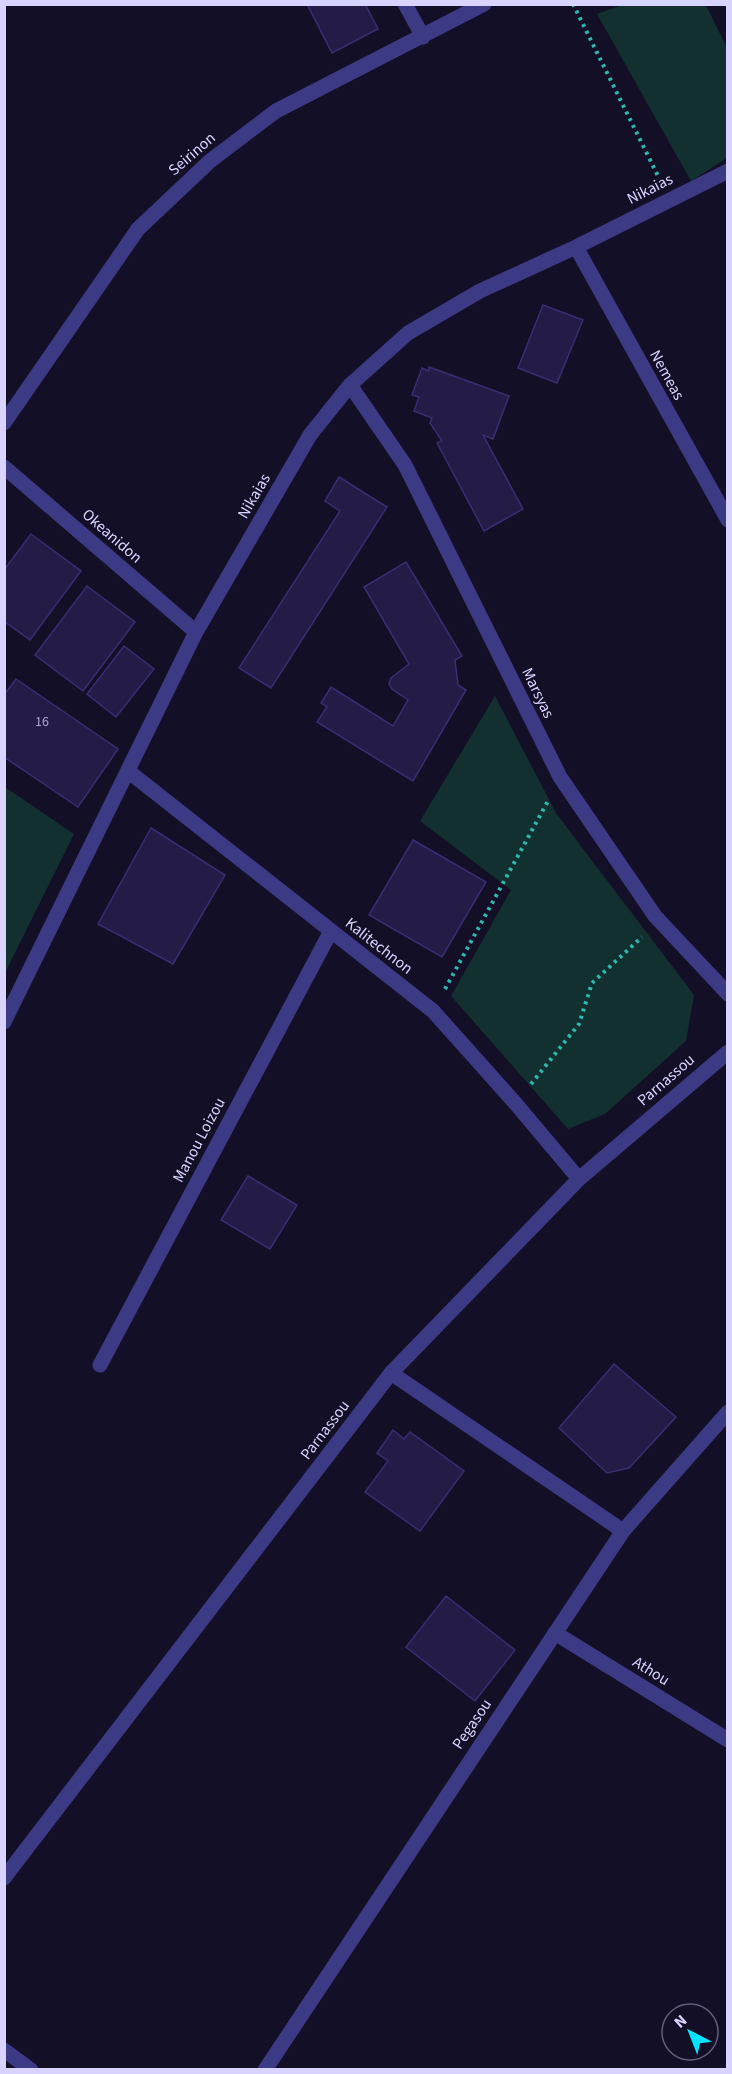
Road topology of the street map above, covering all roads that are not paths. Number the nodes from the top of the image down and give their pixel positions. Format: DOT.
graph roads {
  1 [pos="405,4"];
  2 [pos="484,4"];
  3 [pos="423,37"];
  4 [pos="728,171"];
  5 [pos="576,247"];
  6 [pos="350,385"];
  7 [pos="4,423"];
  8 [pos="4,467"];
  9 [pos="728,520"];
  10 [pos="196,632"];
  11 [pos="128,771"];
  12 [pos="331,931"];
  13 [pos="728,994"];
  14 [pos="4,1023"];
  15 [pos="728,1052"];
  16 [pos="579,1179"];
  17 [pos="100,1365"];
  18 [pos="391,1373"];
  19 [pos="728,1412"];
  20 [pos="721,1428"];
  21 [pos="623,1531"];
  22 [pos="555,1633"];
  23 [pos="728,1740"];
  24 [pos="4,1878"];
  25 [pos="4,2050"];
  26 [pos="31,2070"];
  27 [pos="265,2070"];
  1 -- 3 [label="street"];
  2 -- 3 [label="street, Seirinon"];
  3 -- 7 [label="street, Seirinon"];
  4 -- 5 [label="street, Nikaias"];
  5 -- 6 [label="street, Nikaias"];
  5 -- 9 [label="street, Nemeas"];
  6 -- 10 [label="street, Nikaias"];
  6 -- 13 [label="street, Marsyas"];
  8 -- 10 [label="street, Okeanidon"];
  10 -- 11 [label="street, Nikaias"];
  11 -- 12 [label="street, Kalitechnon"];
  11 -- 14 [label="street, Nikaias"];
  12 -- 16 [label="street, Kalitechnon"];
  12 -- 17 [label="street, Manou Loizou"];
  15 -- 16 [label="street, Parnassou"];
  16 -- 18 [label="street, Parnassou"];
  18 -- 21 [label="street"];
  18 -- 24 [label="street, Parnassou"];
  19 -- 20 [label="street, Pegasou"];
  20 -- 21 [label="street, Pegasou"];
  21 -- 22 [label="street, Pegasou"];
  22 -- 23 [label="street, Athou"];
  22 -- 27 [label="street, Pegasou"];
  25 -- 26 [label="street"];
}
